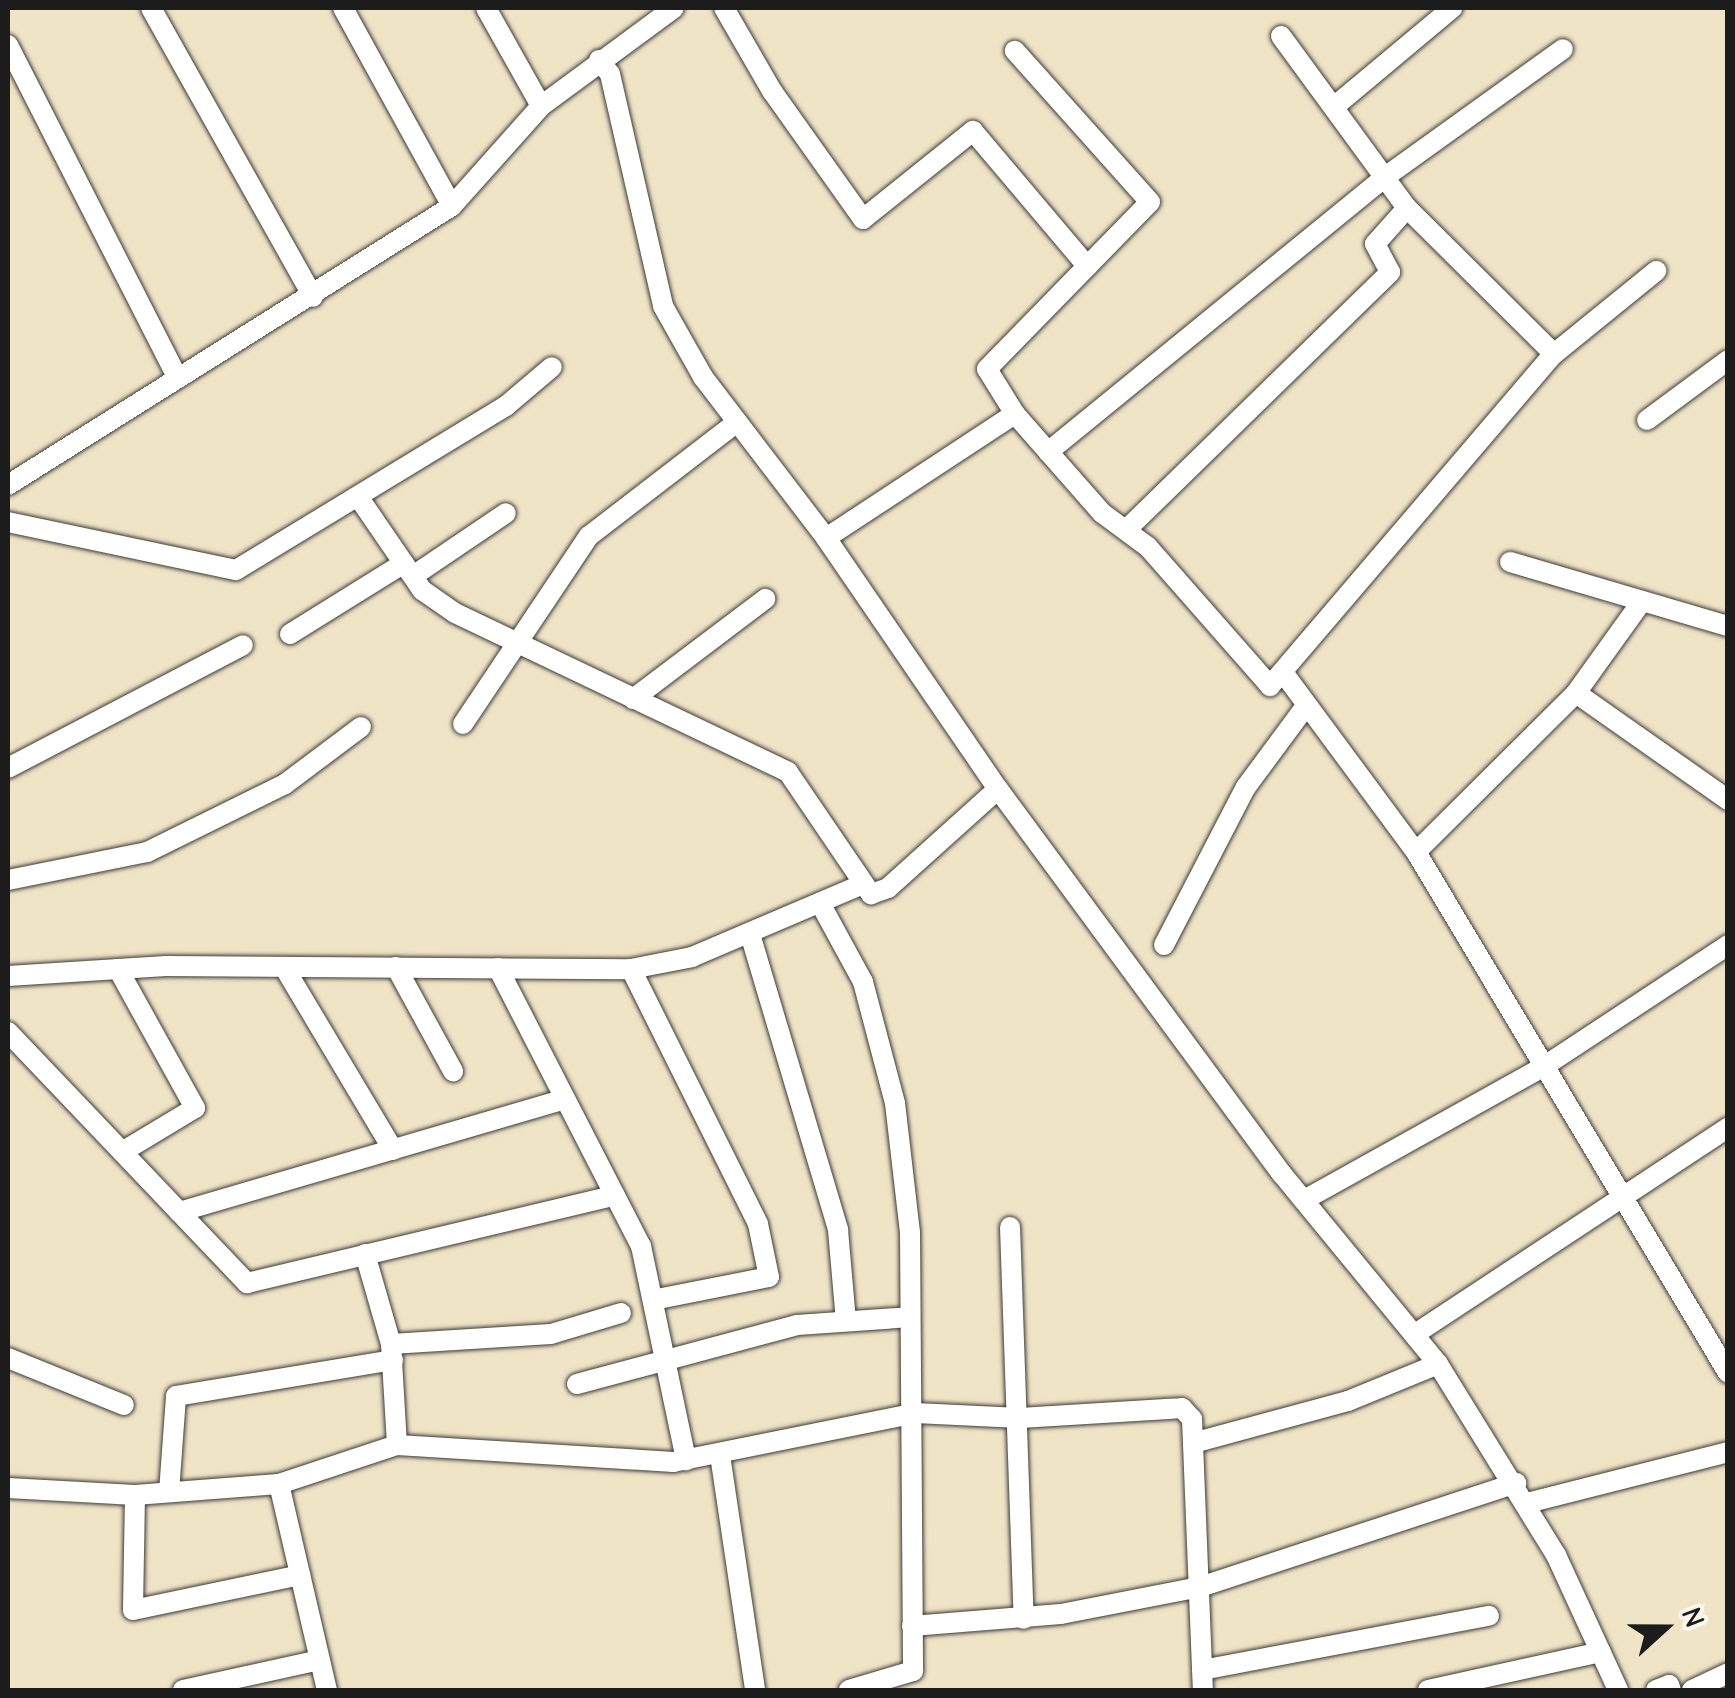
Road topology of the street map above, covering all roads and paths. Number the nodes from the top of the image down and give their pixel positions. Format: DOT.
graph roads {
  1 [pos="151,8"];
  2 [pos="343,8"];
  3 [pos="486,8"];
  4 [pos="674,8"];
  5 [pos="724,8"];
  6 [pos="1452,8"];
  7 [pos="1282,36"];
  8 [pos="8,45"];
  9 [pos="1563,49"];
  10 [pos="1016,51"];
  11 [pos="599,60"];
  12 [pos="541,106"];
  13 [pos="1335,106"];
  14 [pos="1385,177"];
  15 [pos="452,206"];
  16 [pos="1407,208"];
  17 [pos="1087,266"];
  18 [pos="1656,271"];
  19 [pos="314,296"];
  20 [pos="1554,354"];
  21 [pos="1728,360"];
  22 [pos="552,366"];
  23 [pos="177,377"];
  24 [pos="1014,414"];
  25 [pos="1647,420"];
  26 [pos="737,422"];
  27 [pos="1048,452"];
  28 [pos="8,485"];
  29 [pos="359,498"];
  30 [pos="506,512"];
  31 [pos="8,522"];
  32 [pos="1126,530"];
  33 [pos="826,538"];
  34 [pos="1510,562"];
  35 [pos="408,569"];
  36 [pos="765,599"];
  37 [pos="1642,601"];
  38 [pos="1728,626"];
  39 [pos="290,634"];
  40 [pos="513,642"];
  41 [pos="242,645"];
  42 [pos="1285,675"];
  43 [pos="1576,694"];
  44 [pos="633,698"];
  45 [pos="1306,706"];
  46 [pos="463,724"];
  47 [pos="361,727"];
  48 [pos="8,768"];
  49 [pos="998,790"];
  50 [pos="1728,800"];
  51 [pos="1416,852"];
  52 [pos="8,880"];
  53 [pos="861,885"];
  54 [pos="820,903"];
  55 [pos="750,934"];
  56 [pos="1164,945"];
  57 [pos="1728,945"];
  58 [pos="284,967"];
  59 [pos="396,967"];
  60 [pos="498,968"];
  61 [pos="118,969"];
  62 [pos="631,969"];
  63 [pos="8,976"];
  64 [pos="8,1032"];
  65 [pos="1543,1067"];
  66 [pos="453,1071"];
  67 [pos="566,1098"];
  68 [pos="1728,1128"];
  69 [pos="393,1150"];
  70 [pos="122,1152"];
  71 [pos="615,1194"];
  72 [pos="1304,1200"];
  73 [pos="1623,1200"];
  74 [pos="179,1212"];
  75 [pos="1010,1227"];
  76 [pos="365,1254"];
  77 [pos="652,1300"];
  78 [pos="621,1312"];
  79 [pos="910,1317"];
  80 [pos="846,1322"];
  81 [pos="1414,1334"];
  82 [pos="392,1352"];
  83 [pos="8,1358"];
  84 [pos="666,1364"];
  85 [pos="1438,1364"];
  86 [pos="1728,1373"];
  87 [pos="578,1384"];
  88 [pos="124,1405"];
  89 [pos="915,1413"];
  90 [pos="1020,1418"];
  91 [pos="1194,1443"];
  92 [pos="397,1445"];
  93 [pos="1728,1452"];
  94 [pos="720,1454"];
  95 [pos="686,1460"];
  96 [pos="279,1484"];
  97 [pos="1516,1484"];
  98 [pos="8,1488"];
  99 [pos="169,1492"];
  100 [pos="136,1495"];
  101 [pos="1527,1503"];
  102 [pos="300,1575"];
  103 [pos="1200,1587"];
  104 [pos="1489,1616"];
  105 [pos="1024,1619"];
  106 [pos="912,1626"];
  107 [pos="1601,1652"];
  108 [pos="320,1660"];
  109 [pos="1728,1673"];
  110 [pos="1203,1680"];
  111 [pos="183,1690"];
  112 [pos="327,1690"];
  113 [pos="755,1690"];
  114 [pos="849,1690"];
  115 [pos="1428,1690"];
  116 [pos="1618,1690"];
  117 [pos="1656,1690"];
  118 [pos="1672,1690"];
  119 [pos="1692,1690"];
  1 -- 19 [label="street"];
  2 -- 15 [label="street"];
  3 -- 12 [label="street"];
  4 -- 11 [label="street"];
  5 -- 17 [label="street"];
  6 -- 13 [label="street"];
  7 -- 13 [label="street"];
  8 -- 23 [label="street"];
  9 -- 14 [label="street"];
  10 -- 17 [label="street"];
  11 -- 12 [label="street"];
  11 -- 26 [label="street"];
  12 -- 15 [label="street"];
  13 -- 14 [label="street"];
  14 -- 16 [label="street"];
  14 -- 27 [label="street"];
  15 -- 19 [label="street"];
  16 -- 20 [label="street"];
  16 -- 32 [label="street"];
  17 -- 24 [label="street"];
  18 -- 20 [label="street"];
  19 -- 23 [label="street"];
  20 -- 42 [label="street"];
  21 -- 25 [label="street"];
  22 -- 29 [label="street"];
  23 -- 28 [label="street"];
  24 -- 27 [label="street"];
  24 -- 33 [label="street"];
  26 -- 33 [label="street"];
  26 -- 40 [label="street"];
  27 -- 32 [label="street"];
  29 -- 31 [label="street"];
  29 -- 35 [label="street"];
  30 -- 35 [label="street"];
  32 -- 42 [label="street"];
  33 -- 49 [label="street"];
  34 -- 37 [label="street"];
  35 -- 39 [label="street"];
  35 -- 40 [label="street"];
  36 -- 44 [label="street"];
  37 -- 38 [label="street"];
  37 -- 43 [label="street"];
  40 -- 44 [label="street"];
  40 -- 46 [label="street"];
  41 -- 48 [label="street"];
  42 -- 45 [label="street"];
  43 -- 50 [label="street"];
  43 -- 51 [label="street"];
  44 -- 53 [label="street"];
  45 -- 51 [label="street"];
  45 -- 56 [label="street"];
  47 -- 52 [label="street"];
  49 -- 53 [label="street"];
  49 -- 72 [label="street"];
  51 -- 65 [label="street"];
  53 -- 54 [label="street"];
  54 -- 55 [label="street"];
  54 -- 79 [label="street"];
  55 -- 62 [label="street"];
  55 -- 80 [label="street"];
  57 -- 65 [label="street"];
  58 -- 59 [label="street"];
  58 -- 61 [label="street"];
  58 -- 69 [label="street"];
  59 -- 60 [label="street"];
  59 -- 66 [label="street"];
  60 -- 62 [label="street"];
  60 -- 67 [label="street"];
  61 -- 63 [label="street"];
  61 -- 70 [label="street"];
  62 -- 77 [label="street"];
  64 -- 70 [label="street"];
  65 -- 72 [label="street"];
  65 -- 73 [label="street"];
  67 -- 69 [label="street"];
  67 -- 71 [label="street"];
  68 -- 73 [label="street"];
  69 -- 74 [label="street"];
  70 -- 74 [label="street"];
  71 -- 76 [label="street"];
  71 -- 77 [label="street"];
  72 -- 81 [label="street"];
  73 -- 81 [label="street"];
  73 -- 86 [label="street"];
  74 -- 76 [label="street"];
  75 -- 90 [label="street"];
  76 -- 82 [label="street"];
  77 -- 84 [label="street"];
  78 -- 82 [label="street"];
  79 -- 80 [label="street"];
  79 -- 89 [label="street"];
  80 -- 84 [label="street"];
  81 -- 85 [label="street"];
  82 -- 92 [label="street"];
  82 -- 99 [label="street"];
  83 -- 88 [label="street"];
  84 -- 87 [label="street"];
  84 -- 95 [label="street"];
  85 -- 91 [label="street"];
  85 -- 97 [label="street"];
  89 -- 90 [label="street"];
  89 -- 94 [label="street"];
  89 -- 106 [label="street"];
  90 -- 91 [label="street"];
  90 -- 105 [label="street"];
  91 -- 103 [label="street"];
  92 -- 95 [label="street"];
  92 -- 96 [label="street"];
  93 -- 101 [label="street"];
  94 -- 95 [label="street"];
  94 -- 113 [label="street"];
  96 -- 99 [label="street"];
  96 -- 102 [label="street"];
  97 -- 101 [label="street"];
  97 -- 103 [label="street"];
  98 -- 100 [label="street"];
  99 -- 100 [label="street"];
  100 -- 102 [label="street"];
  101 -- 107 [label="street"];
  102 -- 108 [label="street"];
  103 -- 105 [label="street"];
  103 -- 110 [label="street"];
  104 -- 110 [label="street"];
  105 -- 106 [label="street"];
  106 -- 114 [label="street"];
  107 -- 115 [label="street"];
  107 -- 116 [label="street"];
  108 -- 111 [label="street"];
  108 -- 112 [label="street"];
  109 -- 119 [label="street"];
  117 -- 118 [label="street"];
}
